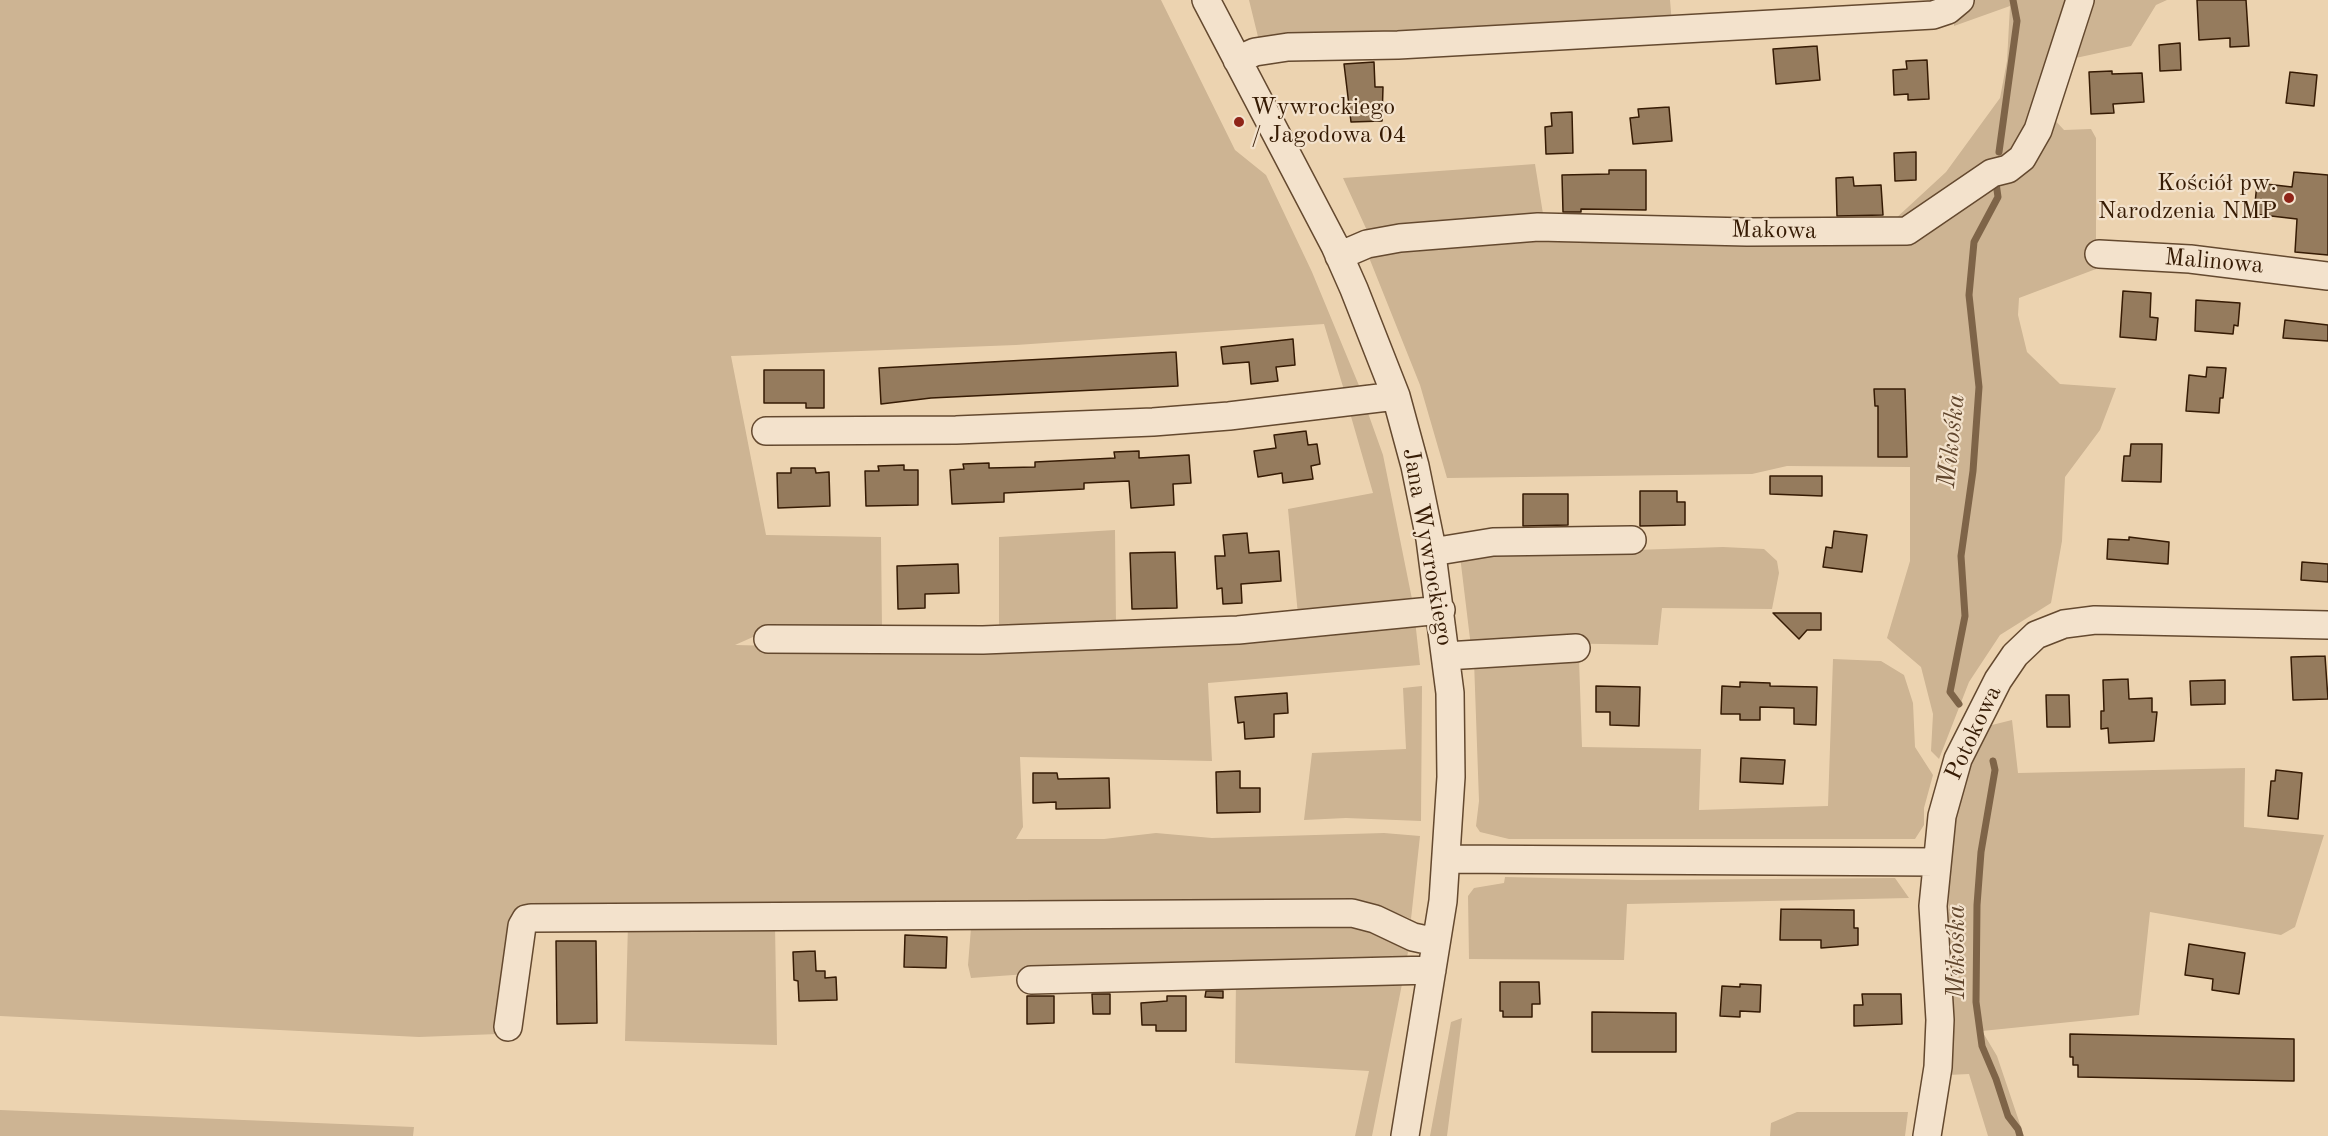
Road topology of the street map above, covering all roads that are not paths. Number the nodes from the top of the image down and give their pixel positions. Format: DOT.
graph roads {
  1 [pos="1206,0"];
  2 [pos="1960,0"];
  3 [pos="2080,0"];
  4 [pos="1237,60"];
  5 [pos="2098,254"];
  6 [pos="1339,256"];
  7 [pos="2328,276"];
  8 [pos="1396,396"];
  9 [pos="766,431"];
  10 [pos="1632,540"];
  11 [pos="1432,552"];
  12 [pos="1441,610"];
  13 [pos="2328,625"];
  14 [pos="768,639"];
  15 [pos="1576,648"];
  16 [pos="1446,656"];
  17 [pos="1447,860"];
  18 [pos="1936,862"];
  19 [pos="1436,942"];
  20 [pos="1432,970"];
  21 [pos="1031,980"];
  22 [pos="508,1027"];
  23 [pos="1405,1136"];
  24 [pos="1927,1136"];
  1 -- 4 [label="street, Jana Wywrockiego"];
  2 -- 4 [label="street"];
  3 -- 6 [label="street, Makowa"];
  4 -- 6 [label="street, Jana Wywrockiego"];
  5 -- 7 [label="street, Malinowa"];
  6 -- 8 [label="street, Jana Wywrockiego"];
  8 -- 9 [label="street"];
  8 -- 11 [label="street, Jana Wywrockiego"];
  10 -- 11 [label="street"];
  11 -- 12 [label="street, Jana Wywrockiego"];
  12 -- 14 [label="street"];
  12 -- 16 [label="street, Jana Wywrockiego"];
  13 -- 18 [label="street, Potokowa"];
  15 -- 16 [label="street"];
  16 -- 17 [label="street, Jana Wywrockiego"];
  17 -- 18 [label="street"];
  17 -- 19 [label="street, Jana Wywrockiego"];
  18 -- 24 [label="street, Potokowa"];
  19 -- 20 [label="street, Jana Wywrockiego"];
  19 -- 22 [label="street"];
  20 -- 21 [label="street"];
  20 -- 23 [label="street, Jana Wywrockiego"];
}
